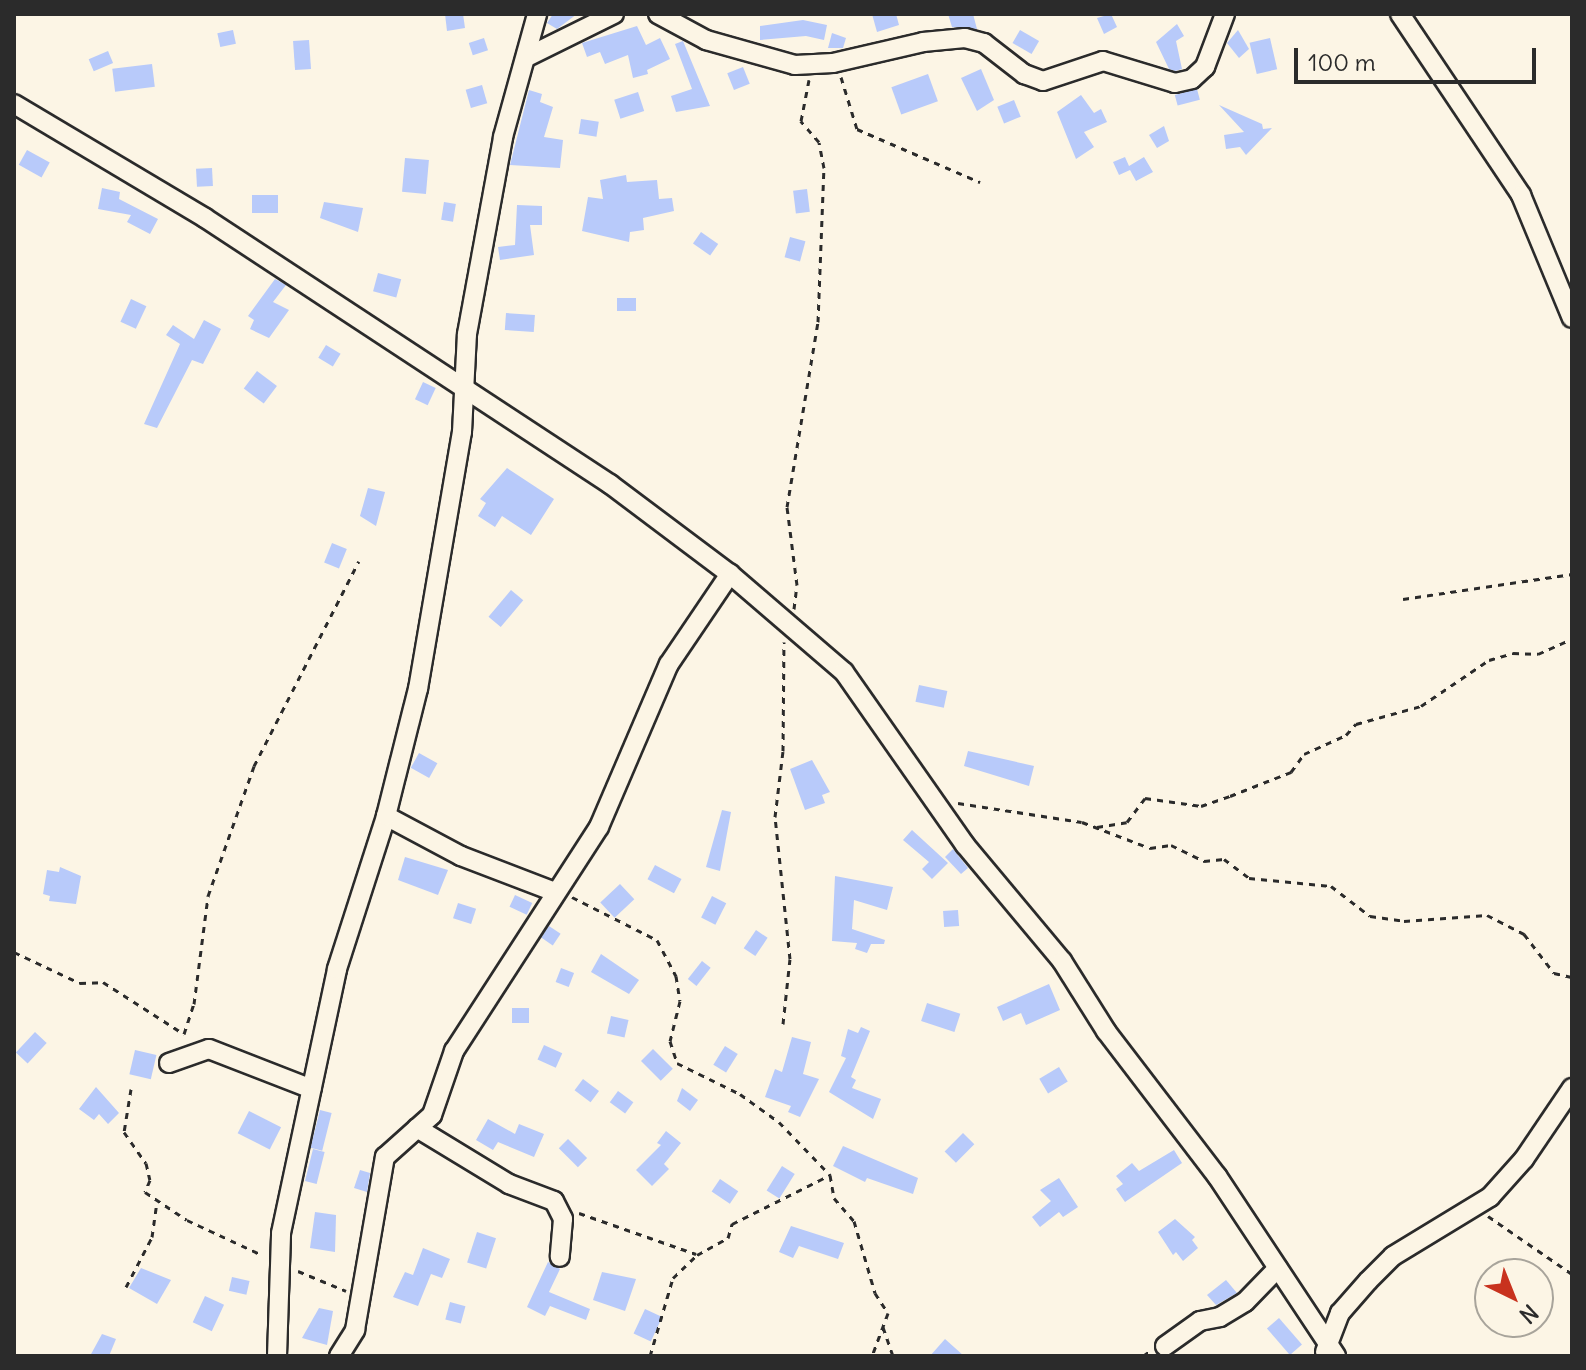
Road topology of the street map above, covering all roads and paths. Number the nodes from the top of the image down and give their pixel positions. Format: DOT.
graph roads {
  1 [pos="537,14"];
  2 [pos="614,14"];
  3 [pos="658,14"];
  4 [pos="1225,14"];
  5 [pos="1400,14"];
  6 [pos="527,57"];
  7 [pos="833,63"];
  8 [pos="812,66"];
  9 [pos="14,104"];
  10 [pos="980,182"];
  11 [pos="1572,318"];
  12 [pos="464,388"];
  13 [pos="359,561"];
  14 [pos="730,574"];
  15 [pos="1572,574"];
  16 [pos="1403,599"];
  17 [pos="792,625"];
  18 [pos="1572,639"];
  19 [pos="939,806"];
  20 [pos="386,816"];
  21 [pos="1095,827"];
  22 [pos="557,888"];
  23 [pos="14,952"];
  24 [pos="1572,977"];
  25 [pos="783,1024"];
  26 [pos="169,1063"];
  27 [pos="1572,1088"];
  28 [pos="131,1089"];
  29 [pos="312,1089"];
  30 [pos="417,1128"];
  31 [pos="830,1175"];
  32 [pos="157,1203"];
  33 [pos="560,1207"];
  34 [pos="1475,1208"];
  35 [pos="697,1255"];
  36 [pos="560,1257"];
  37 [pos="279,1261"];
  38 [pos="1278,1268"];
  39 [pos="1572,1274"];
  40 [pos="126,1287"];
  41 [pos="361,1295"];
  42 [pos="883,1327"];
  43 [pos="1165,1346"];
  44 [pos="1329,1353"];
  45 [pos="277,1356"];
  46 [pos="339,1356"];
  47 [pos="650,1356"];
  48 [pos="872,1356"];
  49 [pos="893,1356"];
  1 -- 6 [label="street"];
  2 -- 6 [label="street"];
  3 -- 8 [label="street"];
  4 -- 7 [label="street"];
  5 -- 11 [label="street"];
  6 -- 12 [label="street"];
  7 -- 8 [label="street"];
  7 -- 10 [label="path"];
  8 -- 17 [label="path"];
  9 -- 12 [label="street"];
  12 -- 14 [label="street"];
  12 -- 20 [label="street"];
  13 -- 23 [label="path"];
  14 -- 17 [label="street"];
  14 -- 22 [label="street"];
  15 -- 16 [label="path"];
  17 -- 19 [label="street"];
  17 -- 25 [label="path"];
  18 -- 21 [label="path"];
  19 -- 21 [label="path"];
  19 -- 38 [label="street"];
  20 -- 22 [label="street"];
  20 -- 29 [label="street"];
  21 -- 24 [label="path"];
  22 -- 30 [label="street"];
  22 -- 31 [label="path"];
  26 -- 29 [label="street"];
  27 -- 34 [label="street"];
  28 -- 32 [label="path"];
  29 -- 37 [label="street"];
  30 -- 33 [label="street"];
  30 -- 41 [label="street"];
  31 -- 35 [label="path"];
  31 -- 42 [label="path"];
  32 -- 37 [label="path"];
  32 -- 40 [label="path"];
  33 -- 35 [label="path"];
  33 -- 36 [label="street"];
  34 -- 39 [label="path"];
  34 -- 44 [label="street"];
  35 -- 47 [label="path"];
  37 -- 41 [label="path"];
  37 -- 45 [label="street"];
  38 -- 43 [label="street"];
  38 -- 44 [label="street"];
  41 -- 46 [label="street"];
  42 -- 48 [label="path"];
  42 -- 49 [label="path"];
}
